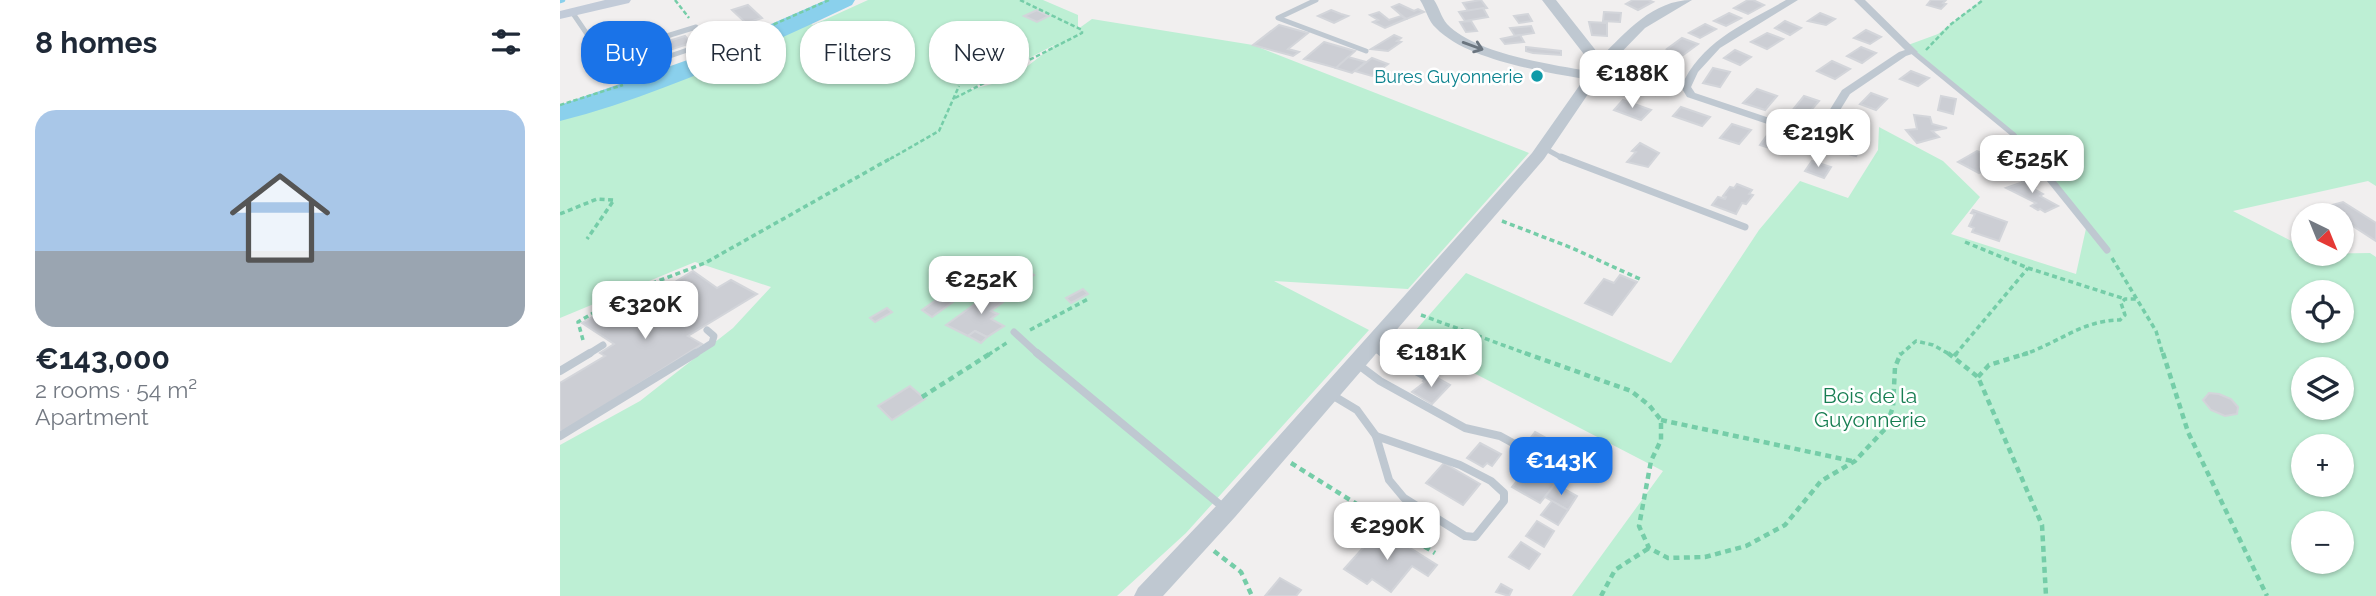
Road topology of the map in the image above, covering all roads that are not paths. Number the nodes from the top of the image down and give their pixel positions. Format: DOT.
graph roads {
  1 [pos="624,0"];
  2 [pos="1316,0"];
  3 [pos="1427,0"];
  4 [pos="1549,0"];
  5 [pos="1685,0"];
  6 [pos="1793,0"];
  7 [pos="1860,0"];
  8 [pos="566,13"];
  9 [pos="581,31"];
  10 [pos="1366,51"];
  11 [pos="1913,52"];
  12 [pos="601,56"];
  13 [pos="1600,68"];
  14 [pos="1544,148"];
  15 [pos="1745,227"];
  16 [pos="2107,250"];
  17 [pos="707,330"];
  18 [pos="1016,334"];
  19 [pos="603,345"];
  20 [pos="1362,354"];
  21 [pos="560,371"];
  22 [pos="1425,376"];
  23 [pos="1328,393"];
  24 [pos="560,436"];
  25 [pos="1376,436"];
  26 [pos="1522,448"];
  27 [pos="1227,510"];
  28 [pos="1147,596"];
  1 -- 8 [label="main road"];
  2 -- 10 [label="lane"];
  3 -- 13 [label="street, one-way"];
  4 -- 13 [label="street"];
  5 -- 13 [label="street"];
  6 -- 11 [label="street"];
  7 -- 11 [label="street"];
  8 -- 9 [label="lane"];
  11 -- 16 [label="lane"];
  12 -- 12 [label="lane"];
  13 -- 14 [label="street"];
  14 -- 15 [label="lane"];
  14 -- 20 [label="street"];
  17 -- 24 [label="lane"];
  18 -- 27 [label="lane"];
  19 -- 21 [label="lane"];
  20 -- 22 [label="lane"];
  20 -- 23 [label="street"];
  20 -- 26 [label="lane"];
  23 -- 25 [label="lane"];
  23 -- 27 [label="street"];
  25 -- 25 [label="lane"];
  27 -- 28 [label="street"];
}
